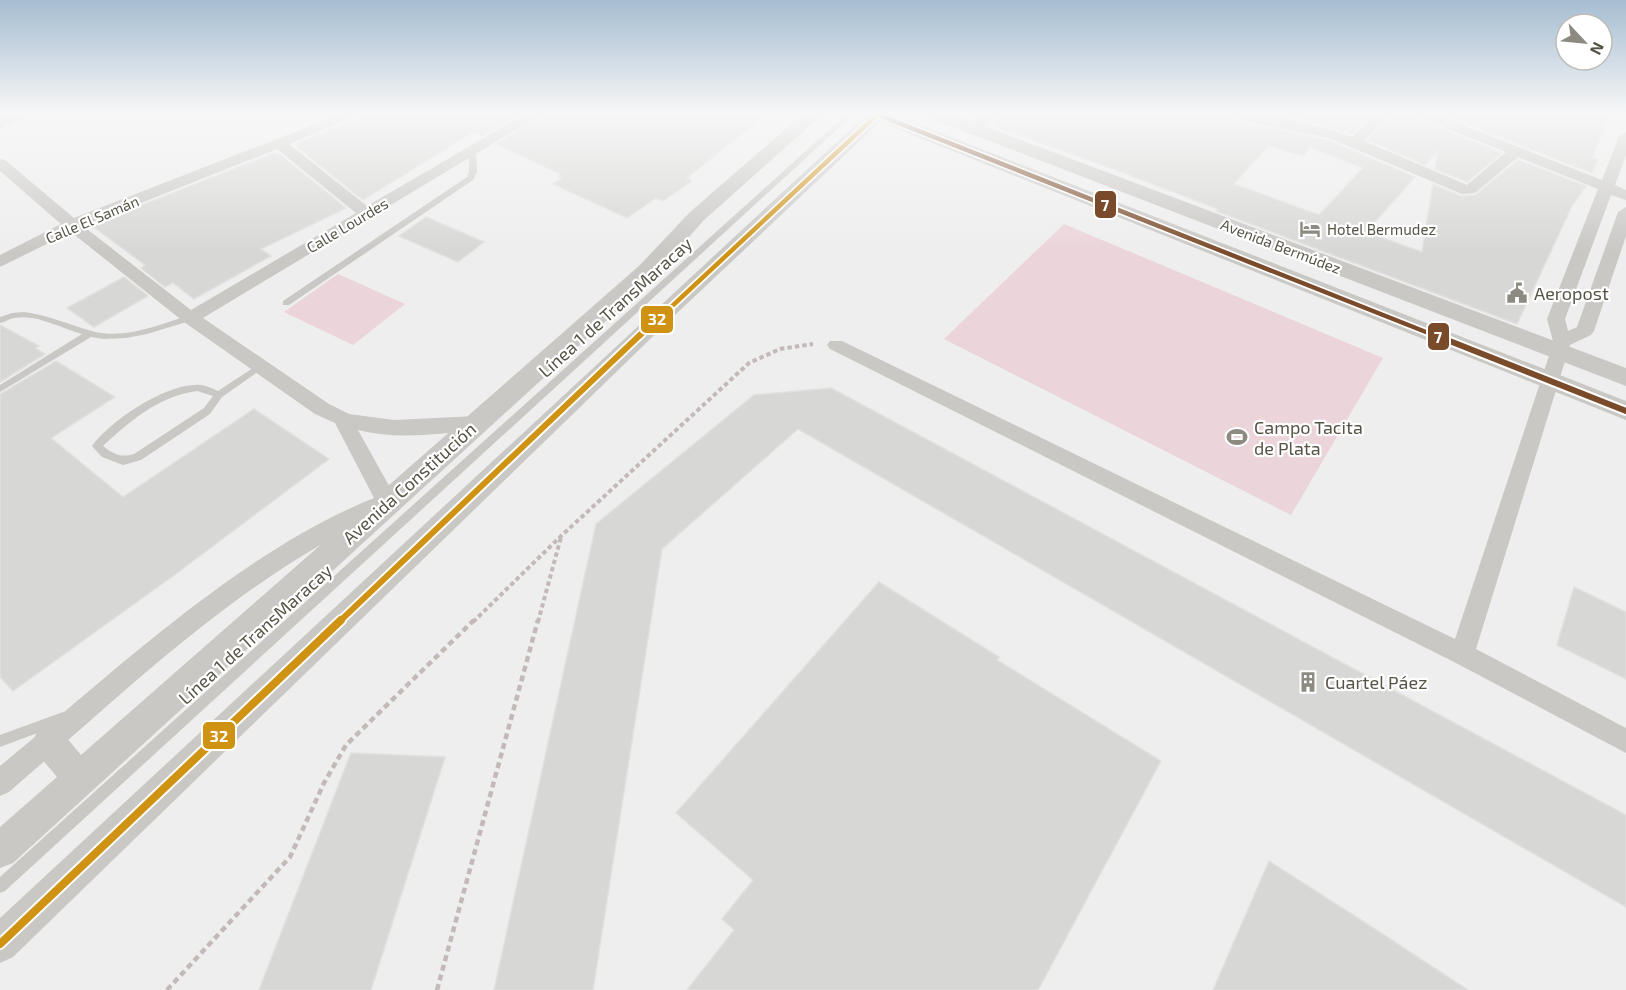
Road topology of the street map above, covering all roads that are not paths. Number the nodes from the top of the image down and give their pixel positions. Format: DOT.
graph roads {
  1 [pos="236,160"];
  2 [pos="300,160"];
  3 [pos="456,160"];
  4 [pos="472,160"];
  5 [pos="761,160"];
  6 [pos="801,160"];
  7 [pos="827,160"];
  8 [pos="993,160"];
  9 [pos="1059,160"];
  10 [pos="1393,160"];
  11 [pos="1505,160"];
  12 [pos="1535,160"];
  13 [pos="1617,160"];
  14 [pos="0,163"];
  15 [pos="1606,189"];
  16 [pos="1626,195"];
  17 [pos="1626,212"];
  18 [pos="366,213"];
  19 [pos="72,225"];
  20 [pos="0,262"];
  21 [pos="286,303"];
  22 [pos="189,318"];
  23 [pos="0,320"];
  24 [pos="90,333"];
  25 [pos="836,345"];
  26 [pos="1560,347"];
  27 [pos="259,367"];
  28 [pos="1626,377"];
  29 [pos="1550,382"];
  30 [pos="0,389"];
  31 [pos="219,395"];
  32 [pos="1626,411"];
  33 [pos="342,419"];
  34 [pos="476,423"];
  35 [pos="387,502"];
  36 [pos="1462,654"];
  37 [pos="86,709"];
  38 [pos="0,741"];
  39 [pos="1626,741"];
  40 [pos="49,742"];
  41 [pos="80,779"];
  42 [pos="0,783"];
  43 [pos="0,850"];
  44 [pos="0,886"];
  45 [pos="0,944"];
  1 -- 19 [label="street, Calle El Samán"];
  2 -- 18 [label="street"];
  3 -- 18 [label="street, Calle Lourdes"];
  4 -- 21 [label="lane"];
  5 -- 34 [label="street, Avenida Constitución"];
  6 -- 44 [label="lane, Línea 1 de TransMaracay"];
  7 -- 45 [label="street"];
  8 -- 29 [label="street, Avenida Bermúdez"];
  9 -- 26 [label="street, Avenida Bermúdez"];
  10 -- 11 [label="street"];
  12 -- 15 [label="street"];
  13 -- 15 [label="street"];
  14 -- 19 [label="street"];
  15 -- 16 [label="street"];
  15 -- 26 [label="street"];
  17 -- 26 [label="street"];
  18 -- 22 [label="street, Calle Lourdes"];
  19 -- 20 [label="street, Calle El Samán"];
  19 -- 22 [label="street"];
  22 -- 24 [label="lane"];
  22 -- 27 [label="street"];
  23 -- 24 [label="lane"];
  24 -- 30 [label="lane"];
  25 -- 36 [label="street"];
  26 -- 28 [label="street, Avenida Bermúdez"];
  26 -- 29 [label="street"];
  27 -- 31 [label="lane"];
  27 -- 33 [label="street"];
  29 -- 32 [label="street, Avenida Bermúdez"];
  29 -- 36 [label="street"];
  31 -- 31 [label="lane"];
  33 -- 34 [label="street"];
  33 -- 35 [label="street"];
  34 -- 35 [label="street, Avenida Constitución"];
  35 -- 37 [label="street"];
  35 -- 41 [label="street, Avenida Constitución"];
  36 -- 39 [label="street"];
  37 -- 38 [label="lane"];
  37 -- 40 [label="street"];
  40 -- 41 [label="street"];
  40 -- 42 [label="street"];
  41 -- 43 [label="street, Avenida Constitución"];
}
